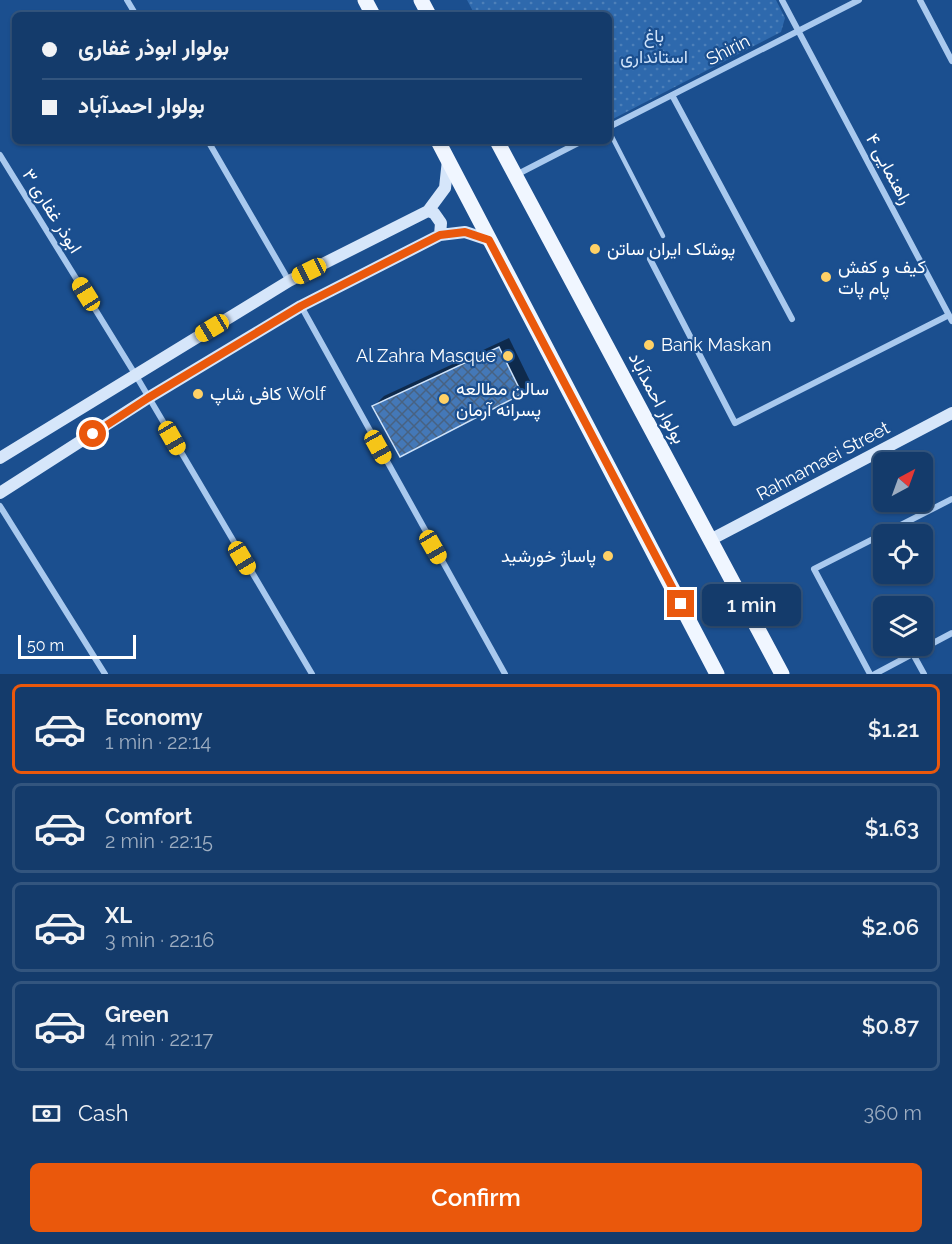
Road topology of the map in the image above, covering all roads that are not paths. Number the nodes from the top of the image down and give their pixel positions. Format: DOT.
graph roads {
  1 [pos="782,0"];
  2 [pos="859,0"];
  3 [pos="920,0"];
  4 [pos="799,32"];
  5 [pos="952,61"];
  6 [pos="672,95"];
  7 [pos="612,127"];
  8 [pos="612,135"];
  9 [pos="210,144"];
  10 [pos="440,144"];
  11 [pos="499,144"];
  12 [pos="576,144"];
  13 [pos="0,155"];
  14 [pos="448,160"];
  15 [pos="515,175"];
  16 [pos="428,211"];
  17 [pos="440,235"];
  18 [pos="663,236"];
  19 [pos="489,240"];
  20 [pos="650,259"];
  21 [pos="289,281"];
  22 [pos="301,306"];
  23 [pos="950,318"];
  24 [pos="792,319"];
  25 [pos="135,374"];
  26 [pos="148,398"];
  27 [pos="952,413"];
  28 [pos="0,458"];
  29 [pos="0,493"];
  30 [pos="952,499"];
  31 [pos="0,506"];
  32 [pos="710,540"];
  33 [pos="952,633"];
  34 [pos="933,643"];
  35 [pos="909,656"];
  36 [pos="914,656"];
  37 [pos="105,674"];
  38 [pos="312,674"];
  39 [pos="506,674"];
  40 [pos="717,674"];
  41 [pos="782,674"];
  42 [pos="870,674"];
  43 [pos="875,674"];
  44 [pos="924,674"];
  1 -- 4 [label="street, راهنمایی ۴"];
  2 -- 4 [label="street, Shirin"];
  3 -- 5 [label="street"];
  4 -- 6 [label="street, Shirin"];
  4 -- 23 [label="street, راهنمایی ۴"];
  6 -- 7 [label="street, Shirin"];
  6 -- 24 [label="street"];
  8 -- 18 [label="lane"];
  9 -- 21 [label="street"];
  10 -- 14 [label="main road"];
  11 -- 15 [label="main road, بولوار احمدآباد"];
  12 -- 15 [label="street"];
  13 -- 25 [label="street, ابوذر غفاری ۳"];
  14 -- 16 [label="street"];
  14 -- 19 [label="main road"];
  15 -- 32 [label="main road, بولوار احمدآباد"];
  16 -- 17 [label="street"];
  16 -- 21 [label="street"];
  17 -- 19 [label="street"];
  17 -- 22 [label="street"];
  19 -- 40 [label="main road"];
  20 -- 23 [label="street"];
  21 -- 25 [label="street"];
  22 -- 26 [label="street"];
  22 -- 39 [label="street"];
  25 -- 26 [label="street, ابوذر غفاری ۳"];
  25 -- 28 [label="street"];
  26 -- 29 [label="street"];
  26 -- 38 [label="street, ابوذر غفاری ۳"];
  27 -- 32 [label="street, Rahnamaei Street"];
  30 -- 42 [label="street"];
  31 -- 37 [label="street"];
  32 -- 41 [label="main road, بولوار احمدآباد"];
  33 -- 34 [label="street"];
  35 -- 43 [label="street"];
  36 -- 44 [label="street"];
}
